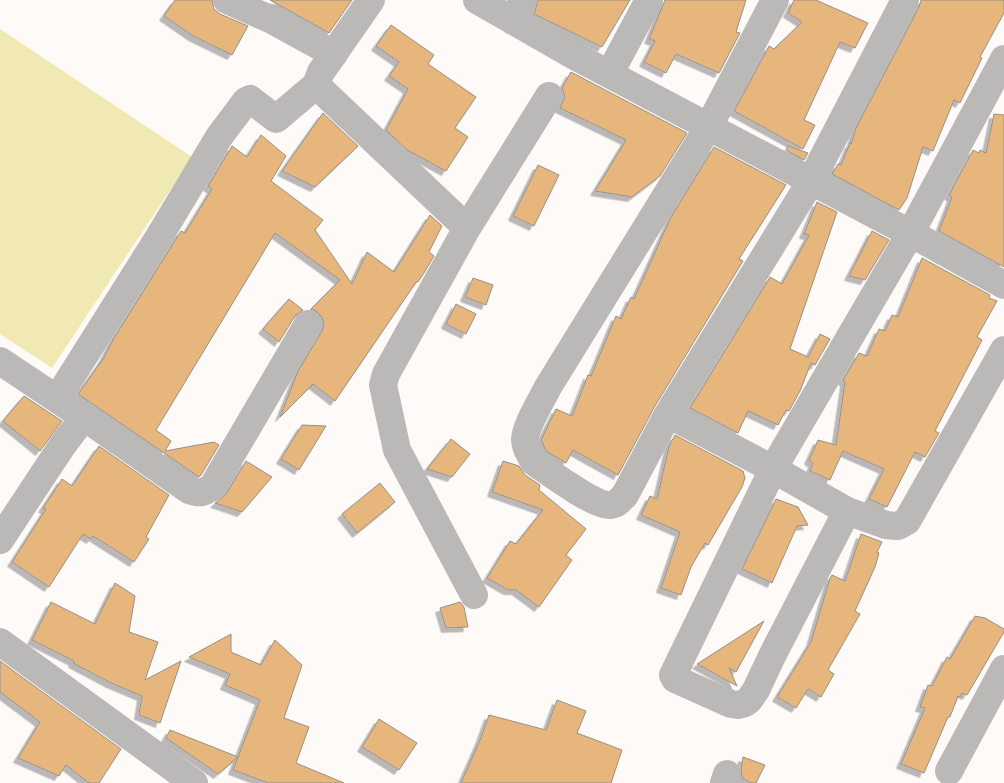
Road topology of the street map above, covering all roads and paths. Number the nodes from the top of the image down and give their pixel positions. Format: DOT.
graph roads {
  1 [pos="227,0"];
  2 [pos="371,0"];
  3 [pos="477,0"];
  4 [pos="649,0"];
  5 [pos="775,0"];
  6 [pos="905,0"];
  7 [pos="518,10"];
  8 [pos="334,54"];
  9 [pos="1004,59"];
  10 [pos="610,73"];
  11 [pos="316,84"];
  12 [pos="549,96"];
  13 [pos="709,126"];
  14 [pos="811,181"];
  15 [pos="467,228"];
  16 [pos="910,234"];
  17 [pos="1004,285"];
  18 [pos="308,324"];
  19 [pos="1004,350"];
  20 [pos="0,361"];
  21 [pos="57,399"];
  22 [pos="668,414"];
  23 [pos="84,417"];
  24 [pos="773,469"];
  25 [pos="847,512"];
  26 [pos="0,540"];
  27 [pos="474,595"];
  28 [pos="0,642"];
  29 [pos="1004,669"];
  30 [pos="950,771"];
  31 [pos="194,783"];
  1 -- 8 [label="street"];
  2 -- 8 [label="street"];
  3 -- 7 [label="street"];
  4 -- 10 [label="street"];
  5 -- 13 [label="street"];
  6 -- 14 [label="street"];
  7 -- 10 [label="street"];
  8 -- 11 [label="street"];
  9 -- 16 [label="street"];
  10 -- 13 [label="street"];
  11 -- 15 [label="street"];
  11 -- 21 [label="street"];
  12 -- 15 [label="street"];
  13 -- 14 [label="street"];
  13 -- 22 [label="street"];
  14 -- 16 [label="street"];
  14 -- 22 [label="street"];
  15 -- 27 [label="street"];
  16 -- 17 [label="street"];
  16 -- 24 [label="street"];
  18 -- 23 [label="street"];
  19 -- 25 [label="street"];
  20 -- 21 [label="street"];
  21 -- 23 [label="street"];
  22 -- 24 [label="street"];
  23 -- 26 [label="street"];
  24 -- 25 [label="street"];
  24 -- 25 [label="street"];
  28 -- 31 [label="street"];
  29 -- 30 [label="street"];
}
